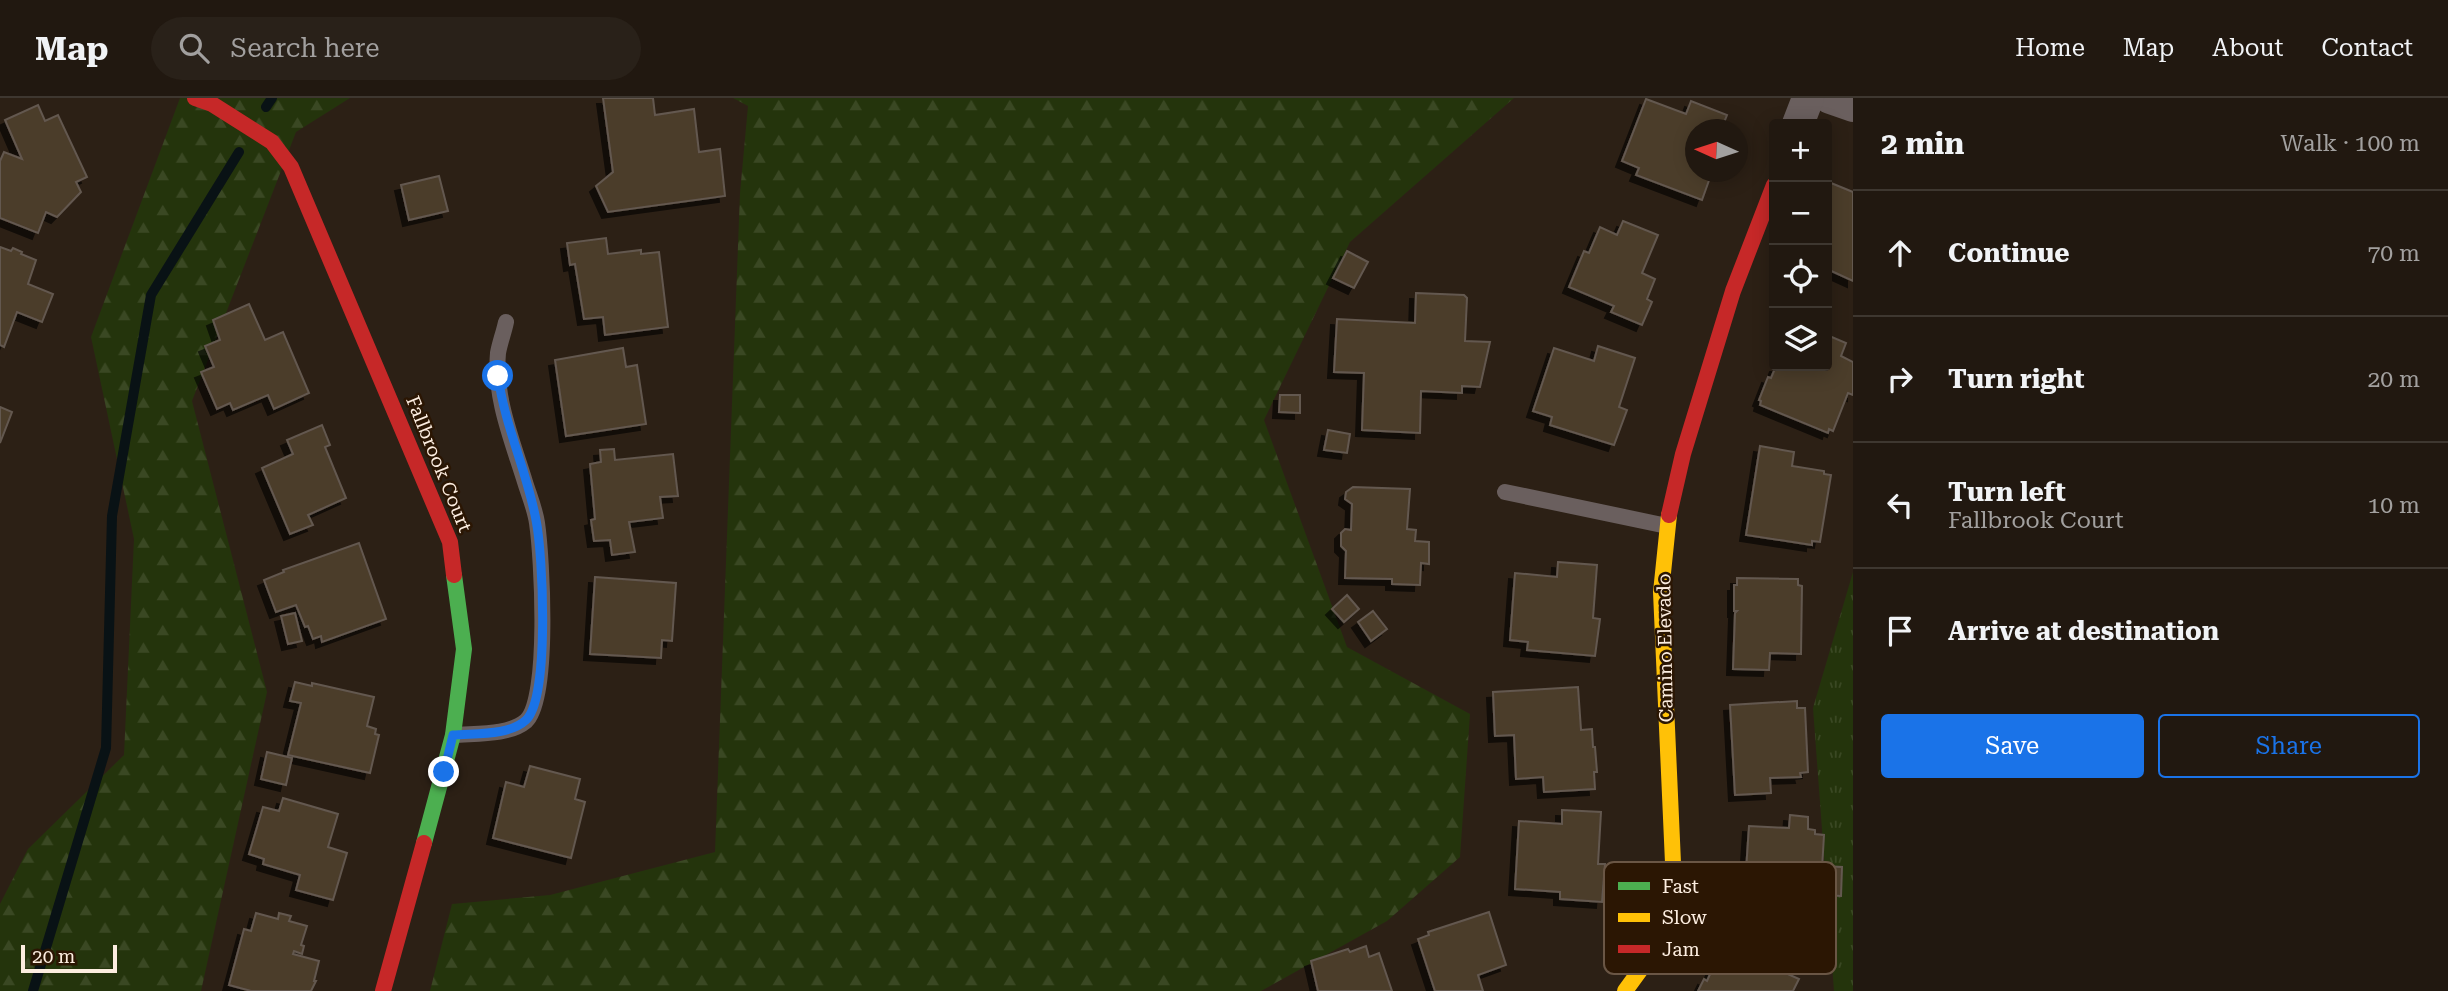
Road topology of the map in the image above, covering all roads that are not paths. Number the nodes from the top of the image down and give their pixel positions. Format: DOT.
graph roads {
  1 [pos="195,98"];
  2 [pos="1808,98"];
  3 [pos="1830,98"];
  4 [pos="1853,106"];
  5 [pos="1800,119"];
  6 [pos="1769,198"];
  7 [pos="506,322"];
  8 [pos="1505,492"];
  9 [pos="1667,526"];
  10 [pos="453,735"];
  11 [pos="1673,862"];
  12 [pos="1638,974"];
  13 [pos="383,991"];
  14 [pos="1625,991"];
  1 -- 10 [label="street, Fallbrook Court"];
  2 -- 5 [label="street"];
  3 -- 4 [label="street"];
  6 -- 9 [label="street, Camino Elevado"];
  7 -- 10 [label="lane"];
  8 -- 9 [label="lane"];
  9 -- 11 [label="street, Camino Elevado"];
  10 -- 13 [label="street, Fallbrook Court"];
  12 -- 14 [label="street, Camino Elevado"];
}
